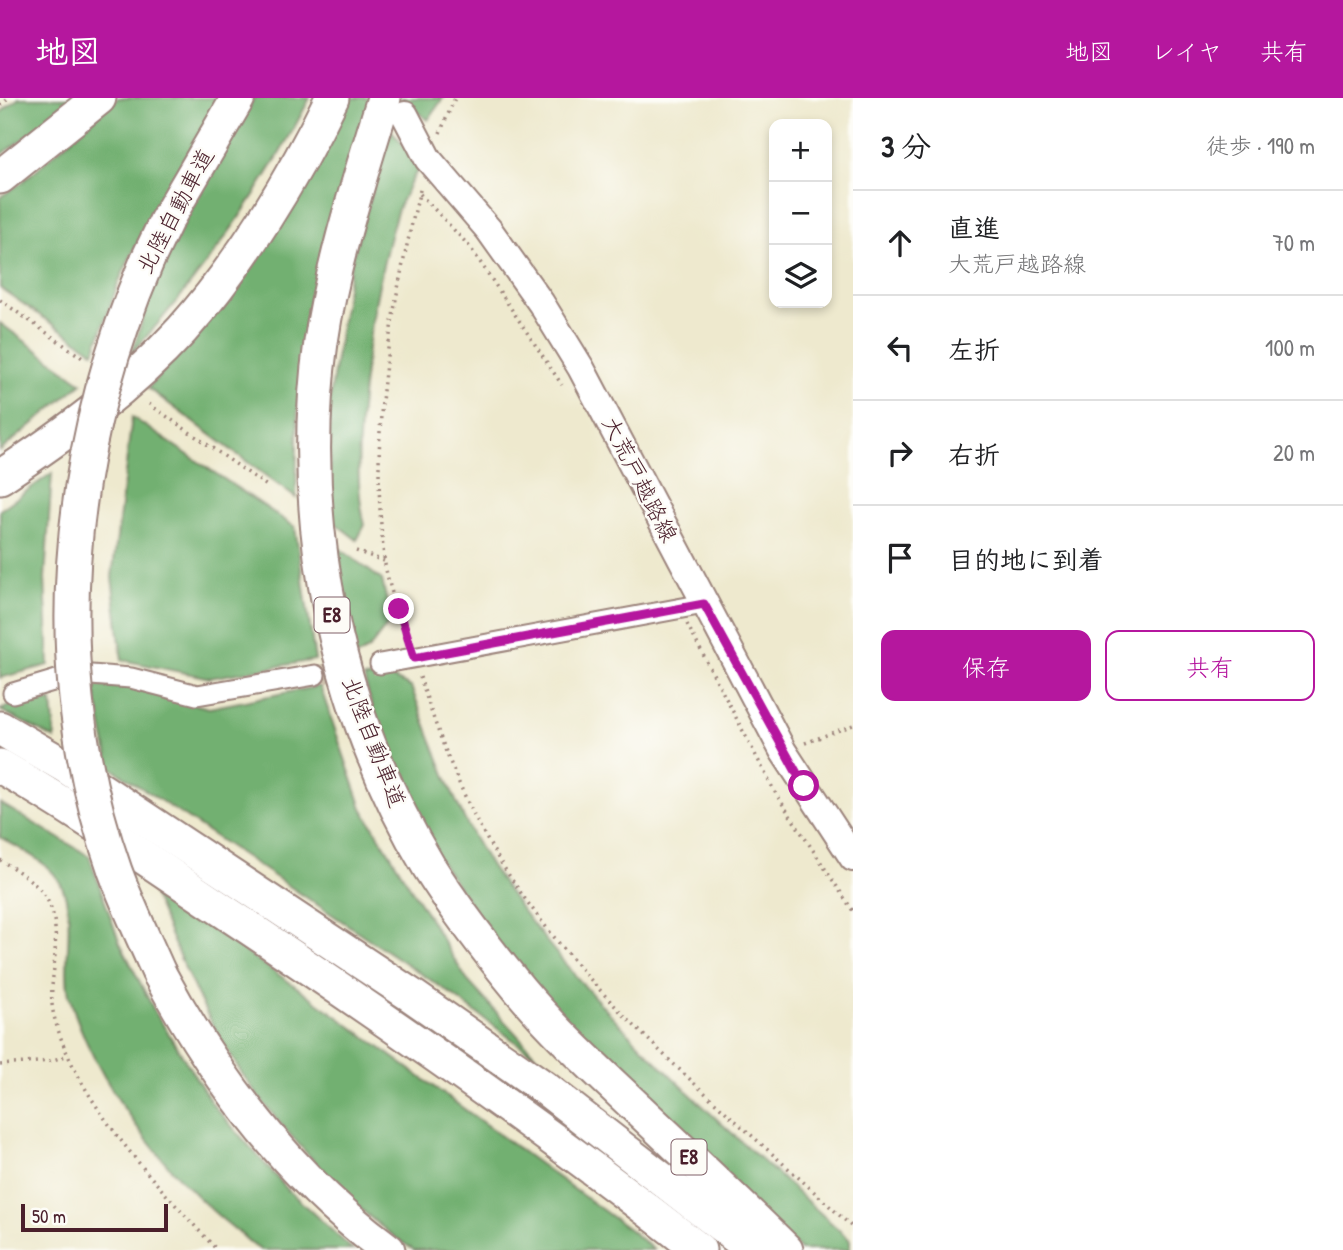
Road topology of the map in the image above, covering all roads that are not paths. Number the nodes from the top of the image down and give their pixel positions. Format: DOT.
graph roads {
  1 [pos="99,98"];
  2 [pos="238,98"];
  3 [pos="332,98"];
  4 [pos="395,106"];
  5 [pos="0,177"];
  6 [pos="0,477"];
  7 [pos="692,607"];
  8 [pos="380,664"];
  9 [pos="315,676"];
  10 [pos="13,693"];
  11 [pos="0,728"];
  12 [pos="0,766"];
  13 [pos="853,858"];
  14 [pos="388,1250"];
  15 [pos="699,1250"];
  16 [pos="753,1250"];
  17 [pos="786,1250"];
  1 -- 5 [label="highway"];
  2 -- 14 [label="highway, 北陸自動車道, bridge"];
  3 -- 6 [label="highway"];
  4 -- 7 [label="main road, 大荒戸越路線"];
  4 -- 17 [label="highway, 北陸自動車道 / E8"];
  7 -- 8 [label="street"];
  7 -- 13 [label="main road, 大荒戸越路線"];
  9 -- 10 [label="street"];
  11 -- 16 [label="highway, E8"];
  12 -- 15 [label="highway"];
}
